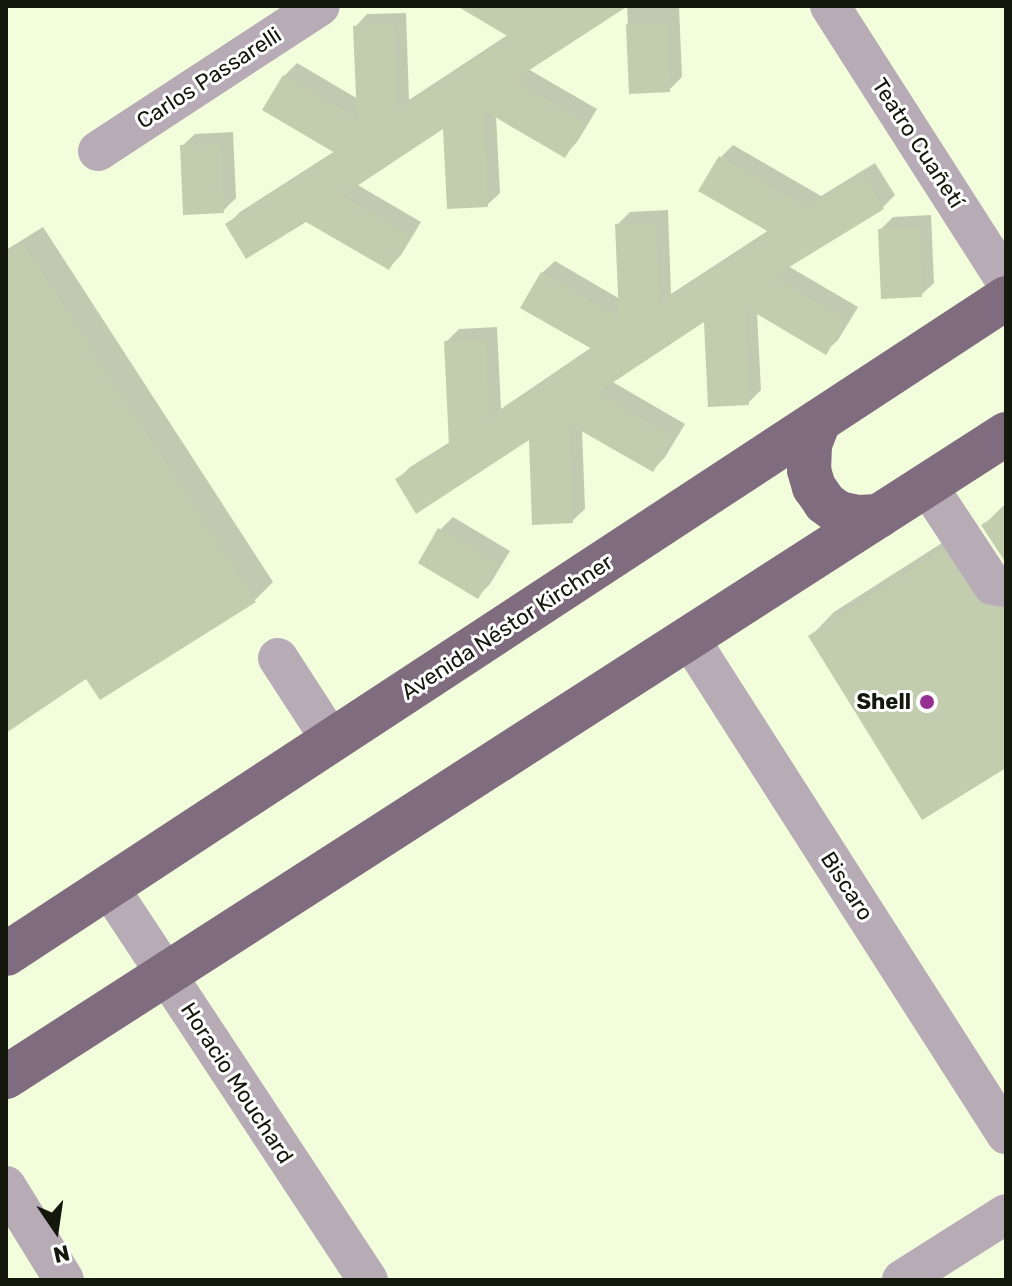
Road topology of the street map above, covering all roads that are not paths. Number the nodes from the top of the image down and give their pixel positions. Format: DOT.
graph roads {
  1 [pos="320,6"];
  2 [pos="830,6"];
  3 [pos="98,151"];
  4 [pos="1006,281"];
  5 [pos="1006,298"];
  6 [pos="819,421"];
  7 [pos="1006,434"];
  8 [pos="927,485"];
  9 [pos="879,516"];
  10 [pos="1006,587"];
  11 [pos="689,638"];
  12 [pos="278,658"];
  13 [pos="332,741"];
  14 [pos="108,886"];
  15 [pos="6,954"];
  16 [pos="165,974"];
  17 [pos="6,1077"];
  18 [pos="1006,1134"];
  19 [pos="6,1186"];
  20 [pos="1006,1214"];
  21 [pos="64,1280"];
  22 [pos="368,1280"];
  23 [pos="902,1280"];
  1 -- 3 [label="street, Carlos Passarelli"];
  2 -- 4 [label="street, Teatro Cuañetí"];
  5 -- 6 [label="main road, Avenida Néstor Kirchner"];
  6 -- 9 [label="main road"];
  6 -- 13 [label="main road, Avenida Néstor Kirchner"];
  7 -- 8 [label="main road"];
  8 -- 9 [label="main road"];
  8 -- 10 [label="street"];
  9 -- 11 [label="main road"];
  11 -- 16 [label="main road"];
  11 -- 18 [label="street, Biscaro"];
  12 -- 13 [label="street"];
  13 -- 14 [label="main road, Avenida Néstor Kirchner"];
  14 -- 15 [label="main road, Avenida Néstor Kirchner"];
  14 -- 16 [label="street, Horacio Mouchard"];
  16 -- 17 [label="main road"];
  16 -- 22 [label="street, Horacio Mouchard"];
  19 -- 21 [label="street"];
  20 -- 23 [label="street"];
}
